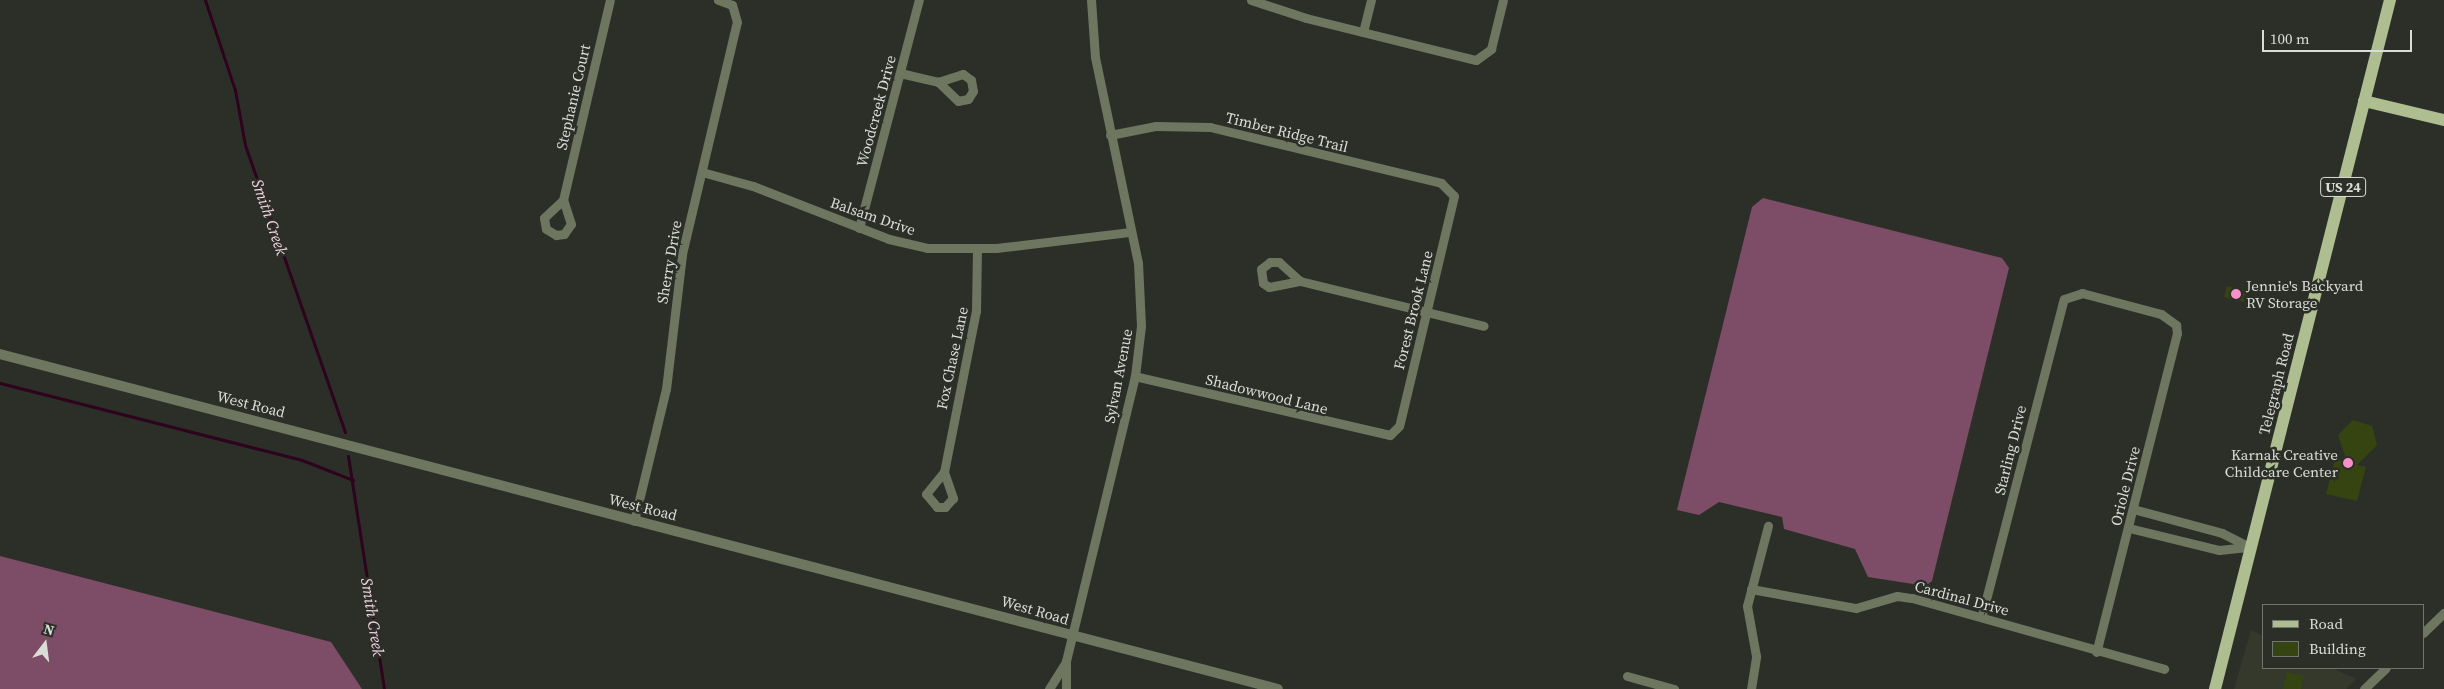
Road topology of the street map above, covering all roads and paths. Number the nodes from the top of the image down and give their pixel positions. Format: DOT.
graph roads {
  1 [pos="610,0"];
  2 [pos="718,0"];
  3 [pos="919,0"];
  4 [pos="1092,0"];
  5 [pos="1251,0"];
  6 [pos="1371,0"];
  7 [pos="1503,0"];
  8 [pos="2390,0"];
  9 [pos="1363,32"];
  10 [pos="900,73"];
  11 [pos="938,82"];
  12 [pos="2364,101"];
  13 [pos="2444,120"];
  14 [pos="1110,135"];
  15 [pos="702,172"];
  16 [pos="1452,191"];
  17 [pos="563,200"];
  18 [pos="858,228"];
  19 [pos="1131,232"];
  20 [pos="977,249"];
  21 [pos="1300,281"];
  22 [pos="2071,295"];
  23 [pos="1426,312"];
  24 [pos="1484,326"];
  25 [pos="0,354"];
  26 [pos="1135,376"];
  27 [pos="1393,433"];
  28 [pos="944,472"];
  29 [pos="2133,510"];
  30 [pos="634,520"];
  31 [pos="1768,526"];
  32 [pos="2129,528"];
  33 [pos="2250,547"];
  34 [pos="1751,589"];
  35 [pos="2444,612"];
  36 [pos="1982,615"];
  37 [pos="2424,632"];
  38 [pos="1072,636"];
  39 [pos="2096,652"];
  40 [pos="1066,662"];
  41 [pos="2164,669"];
  42 [pos="2385,669"];
  43 [pos="1627,676"];
  44 [pos="1049,689"];
  45 [pos="1066,689"];
  46 [pos="1278,689"];
  47 [pos="1674,689"];
  48 [pos="1752,689"];
  49 [pos="2215,689"];
  50 [pos="2364,689"];
  1 -- 17 [label="street, Stephanie Court"];
  2 -- 15 [label="street, Sherry Drive"];
  3 -- 10 [label="street, Woodcreek Drive"];
  4 -- 14 [label="street, Sylvan Avenue"];
  5 -- 9 [label="street"];
  6 -- 9 [label="street"];
  7 -- 9 [label="street"];
  8 -- 12 [label="main road, Telegraph Road / US 24"];
  10 -- 11 [label="street"];
  10 -- 18 [label="street, Woodcreek Drive"];
  12 -- 13 [label="main road"];
  12 -- 33 [label="main road, Telegraph Road / US 24"];
  14 -- 16 [label="street, Timber Ridge Trail"];
  14 -- 19 [label="street, Sylvan Avenue"];
  15 -- 18 [label="street, Balsam Drive"];
  15 -- 30 [label="street, Sherry Drive"];
  16 -- 23 [label="street, Forest Brook Lane"];
  18 -- 20 [label="street, Balsam Drive"];
  19 -- 20 [label="street, Balsam Drive"];
  19 -- 26 [label="street, Sylvan Avenue"];
  20 -- 28 [label="street, Fox Chase Lane"];
  21 -- 23 [label="street"];
  22 -- 29 [label="street, Oriole Drive"];
  22 -- 36 [label="street, Starling Drive"];
  23 -- 24 [label="street"];
  23 -- 27 [label="street, Forest Brook Lane"];
  25 -- 30 [label="street, West Road"];
  26 -- 27 [label="street, Shadowwood Lane"];
  26 -- 38 [label="street, Sylvan Avenue"];
  29 -- 32 [label="street, Oriole Drive"];
  29 -- 33 [label="street"];
  30 -- 38 [label="street, West Road"];
  31 -- 34 [label="street"];
  32 -- 33 [label="street"];
  32 -- 39 [label="street, Oriole Drive"];
  33 -- 49 [label="main road, Telegraph Road / US 24"];
  34 -- 36 [label="street, Cardinal Drive"];
  34 -- 48 [label="street"];
  35 -- 37 [label="street"];
  36 -- 39 [label="street, Cardinal Drive"];
  38 -- 40 [label="street, Sylvan Avenue"];
  38 -- 46 [label="street, West Road"];
  39 -- 41 [label="street, Cardinal Drive"];
  40 -- 44 [label="street"];
  40 -- 45 [label="street"];
  42 -- 50 [label="street"];
  43 -- 47 [label="street"];
}
